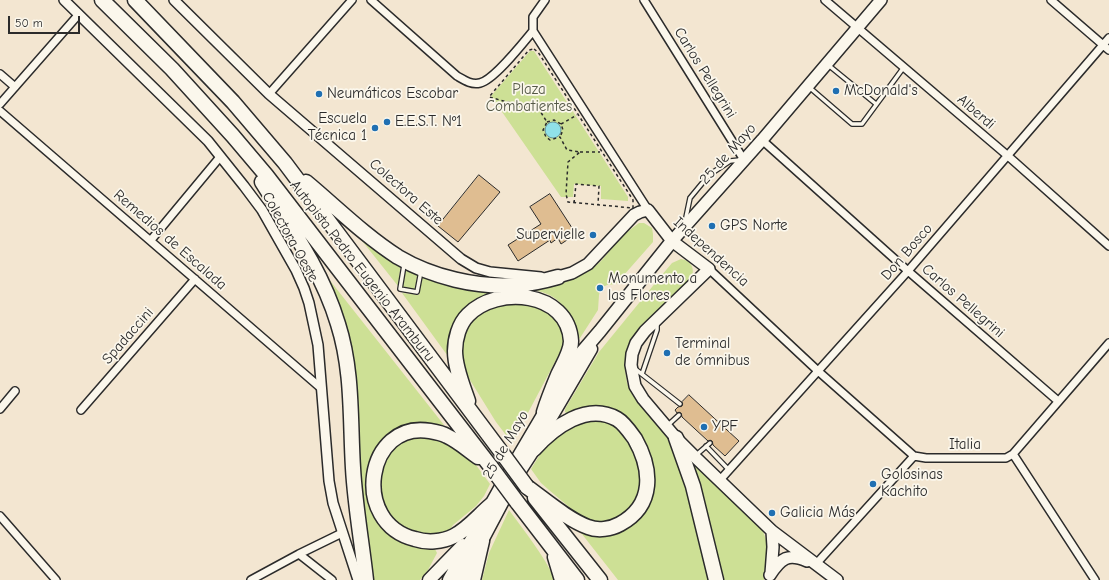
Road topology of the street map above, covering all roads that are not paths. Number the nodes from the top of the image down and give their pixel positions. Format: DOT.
graph roads {
  1 [pos="64,0"];
  2 [pos="102,0"];
  3 [pos="135,0"];
  4 [pos="174,0"];
  5 [pos="352,0"];
  6 [pos="371,0"];
  7 [pos="545,0"];
  8 [pos="644,0"];
  9 [pos="825,0"];
  10 [pos="881,0"];
  11 [pos="1051,0"];
  12 [pos="79,14"];
  13 [pos="858,28"];
  14 [pos="533,31"];
  15 [pos="1109,38"];
  16 [pos="1106,47"];
  17 [pos="827,64"];
  18 [pos="904,67"];
  19 [pos="0,74"];
  20 [pos="808,86"];
  21 [pos="15,87"];
  22 [pos="269,94"];
  23 [pos="0,104"];
  24 [pos="876,104"];
  25 [pos="0,111"];
  26 [pos="233,136"];
  27 [pos="762,140"];
  28 [pos="1008,156"];
  29 [pos="220,157"];
  30 [pos="744,160"];
  31 [pos="285,163"];
  32 [pos="648,210"];
  33 [pos="684,228"];
  34 [pos="151,240"];
  35 [pos="672,241"];
  36 [pos="1109,246"];
  37 [pos="404,260"];
  38 [pos="421,268"];
  39 [pos="709,269"];
  40 [pos="908,271"];
  41 [pos="558,277"];
  42 [pos="195,279"];
  43 [pos="657,320"];
  44 [pos="600,331"];
  45 [pos="1109,342"];
  46 [pos="631,365"];
  47 [pos="818,371"];
  48 [pos="642,374"];
  49 [pos="322,389"];
  50 [pos="16,391"];
  51 [pos="1058,401"];
  52 [pos="680,404"];
  53 [pos="0,409"];
  54 [pos="81,410"];
  55 [pos="471,411"];
  56 [pos="544,412"];
  57 [pos="679,415"];
  58 [pos="666,427"];
  59 [pos="676,438"];
  60 [pos="710,443"];
  61 [pos="706,446"];
  62 [pos="534,449"];
  63 [pos="1013,454"];
  64 [pos="914,456"];
  65 [pos="695,457"];
  66 [pos="491,466"];
  67 [pos="729,470"];
  68 [pos="720,480"];
  69 [pos="527,487"];
  70 [pos="491,505"];
  71 [pos="0,516"];
  72 [pos="772,531"];
  73 [pos="342,533"];
  74 [pos="480,535"];
  75 [pos="551,547"];
  76 [pos="299,554"];
  77 [pos="816,564"];
  78 [pos="770,577"];
  79 [pos="56,580"];
  80 [pos="251,580"];
  81 [pos="332,580"];
  82 [pos="358,580"];
  83 [pos="366,580"];
  84 [pos="429,580"];
  85 [pos="449,580"];
  86 [pos="461,580"];
  87 [pos="473,580"];
  88 [pos="562,580"];
  89 [pos="577,580"];
  90 [pos="600,580"];
  91 [pos="716,580"];
  92 [pos="837,580"];
  93 [pos="1096,580"];
  1 -- 12 [label="street, Colectora Oeste"];
  2 -- 26 [label="highway, Autopista Pedro Eugenio Aramburu"];
  3 -- 31 [label="highway, Autopista Pedro Eugenio Aramburu"];
  4 -- 22 [label="street, Colectora Este"];
  5 -- 22 [label="street"];
  6 -- 14 [label="street"];
  7 -- 14 [label="street"];
  8 -- 30 [label="street, Carlos Pellegrini"];
  9 -- 13 [label="street, Alberdi"];
  10 -- 13 [label="main road, 25 de Mayo"];
  11 -- 16 [label="street"];
  12 -- 21 [label="street"];
  12 -- 29 [label="street, Colectora Oeste"];
  13 -- 17 [label="main road, 25 de Mayo"];
  13 -- 18 [label="street, Alberdi"];
  14 -- 32 [label="street, Independencia"];
  15 -- 16 [label="street, Don Bosco"];
  16 -- 28 [label="street, Don Bosco"];
  17 -- 20 [label="main road, 25 de Mayo"];
  17 -- 24 [label="lane"];
  18 -- 24 [label="lane"];
  18 -- 28 [label="street, Alberdi"];
  19 -- 21 [label="street"];
  20 -- 24 [label="lane"];
  20 -- 27 [label="main road, 25 de Mayo"];
  21 -- 23 [label="street"];
  22 -- 41 [label="street, Colectora Este"];
  25 -- 34 [label="street, Remedios de Escalada"];
  26 -- 66 [label="highway, Autopista Pedro Eugenio Aramburu"];
  26 -- 83 [label="highway"];
  27 -- 30 [label="main road, 25 de Mayo"];
  27 -- 40 [label="street, Carlos Pellegrini"];
  28 -- 36 [label="street, Alberdi"];
  28 -- 40 [label="street, Don Bosco"];
  29 -- 34 [label="street"];
  29 -- 49 [label="street, Colectora Oeste"];
  30 -- 33 [label="main road, 25 de Mayo"];
  30 -- 33 [label="lane"];
  31 -- 37 [label="highway"];
  31 -- 55 [label="highway, Autopista Pedro Eugenio Aramburu"];
  32 -- 35 [label="main road, Independencia"];
  32 -- 41 [label="main road, Colectora Este"];
  33 -- 35 [label="main road, 25 de Mayo"];
  34 -- 42 [label="street, Remedios de Escalada"];
  35 -- 39 [label="main road, Independencia"];
  35 -- 44 [label="main road, 25 de Mayo"];
  37 -- 38 [label="highway"];
  37 -- 38 [label="lane"];
  38 -- 41 [label="highway"];
  39 -- 43 [label="main road"];
  39 -- 47 [label="street, Independencia"];
  40 -- 47 [label="street, Don Bosco"];
  40 -- 51 [label="street, Carlos Pellegrini"];
  42 -- 49 [label="street, Remedios de Escalada"];
  42 -- 54 [label="street, Spadaccini"];
  43 -- 46 [label="main road"];
  43 -- 48 [label="lane"];
  44 -- 56 [label="main road, 25 de Mayo"];
  44 -- 62 [label="main road, 25 de Mayo"];
  45 -- 51 [label="street"];
  46 -- 48 [label="lane"];
  46 -- 58 [label="main road"];
  47 -- 64 [label="street, Independencia"];
  47 -- 67 [label="street, Don Bosco"];
  48 -- 52 [label="lane"];
  49 -- 73 [label="street, Colectora Oeste"];
  50 -- 53 [label="street"];
  51 -- 63 [label="street"];
  55 -- 56 [label="highway"];
  55 -- 69 [label="highway, Autopista Pedro Eugenio Aramburu, bridge"];
  56 -- 70 [label="main road, 25 de Mayo"];
  57 -- 58 [label="lane"];
  58 -- 59 [label="main road"];
  59 -- 65 [label="main road"];
  59 -- 91 [label="highway"];
  60 -- 61 [label="lane"];
  61 -- 65 [label="lane"];
  61 -- 67 [label="lane"];
  62 -- 69 [label="highway"];
  62 -- 74 [label="main road, 25 de Mayo"];
  63 -- 64 [label="street, Italia"];
  63 -- 93 [label="street"];
  64 -- 77 [label="street"];
  65 -- 68 [label="main road"];
  66 -- 70 [label="highway"];
  66 -- 75 [label="highway, Autopista Pedro Eugenio Aramburu, bridge"];
  67 -- 68 [label="street, Don Bosco"];
  68 -- 72 [label="main road"];
  69 -- 90 [label="highway, Autopista Pedro Eugenio Aramburu"];
  70 -- 74 [label="main road, 25 de Mayo"];
  71 -- 79 [label="street"];
  72 -- 77 [label="main road"];
  72 -- 78 [label="main road"];
  73 -- 76 [label="street"];
  73 -- 82 [label="street, Colectora Oeste"];
  74 -- 84 [label="main road"];
  74 -- 85 [label="main road, 25 de Mayo"];
  74 -- 86 [label="main road, 25 de Mayo"];
  74 -- 87 [label="highway"];
  75 -- 88 [label="highway"];
  75 -- 89 [label="highway, Autopista Pedro Eugenio Aramburu"];
  76 -- 80 [label="street"];
  76 -- 81 [label="street"];
  77 -- 78 [label="main road"];
  77 -- 92 [label="main road"];
}
